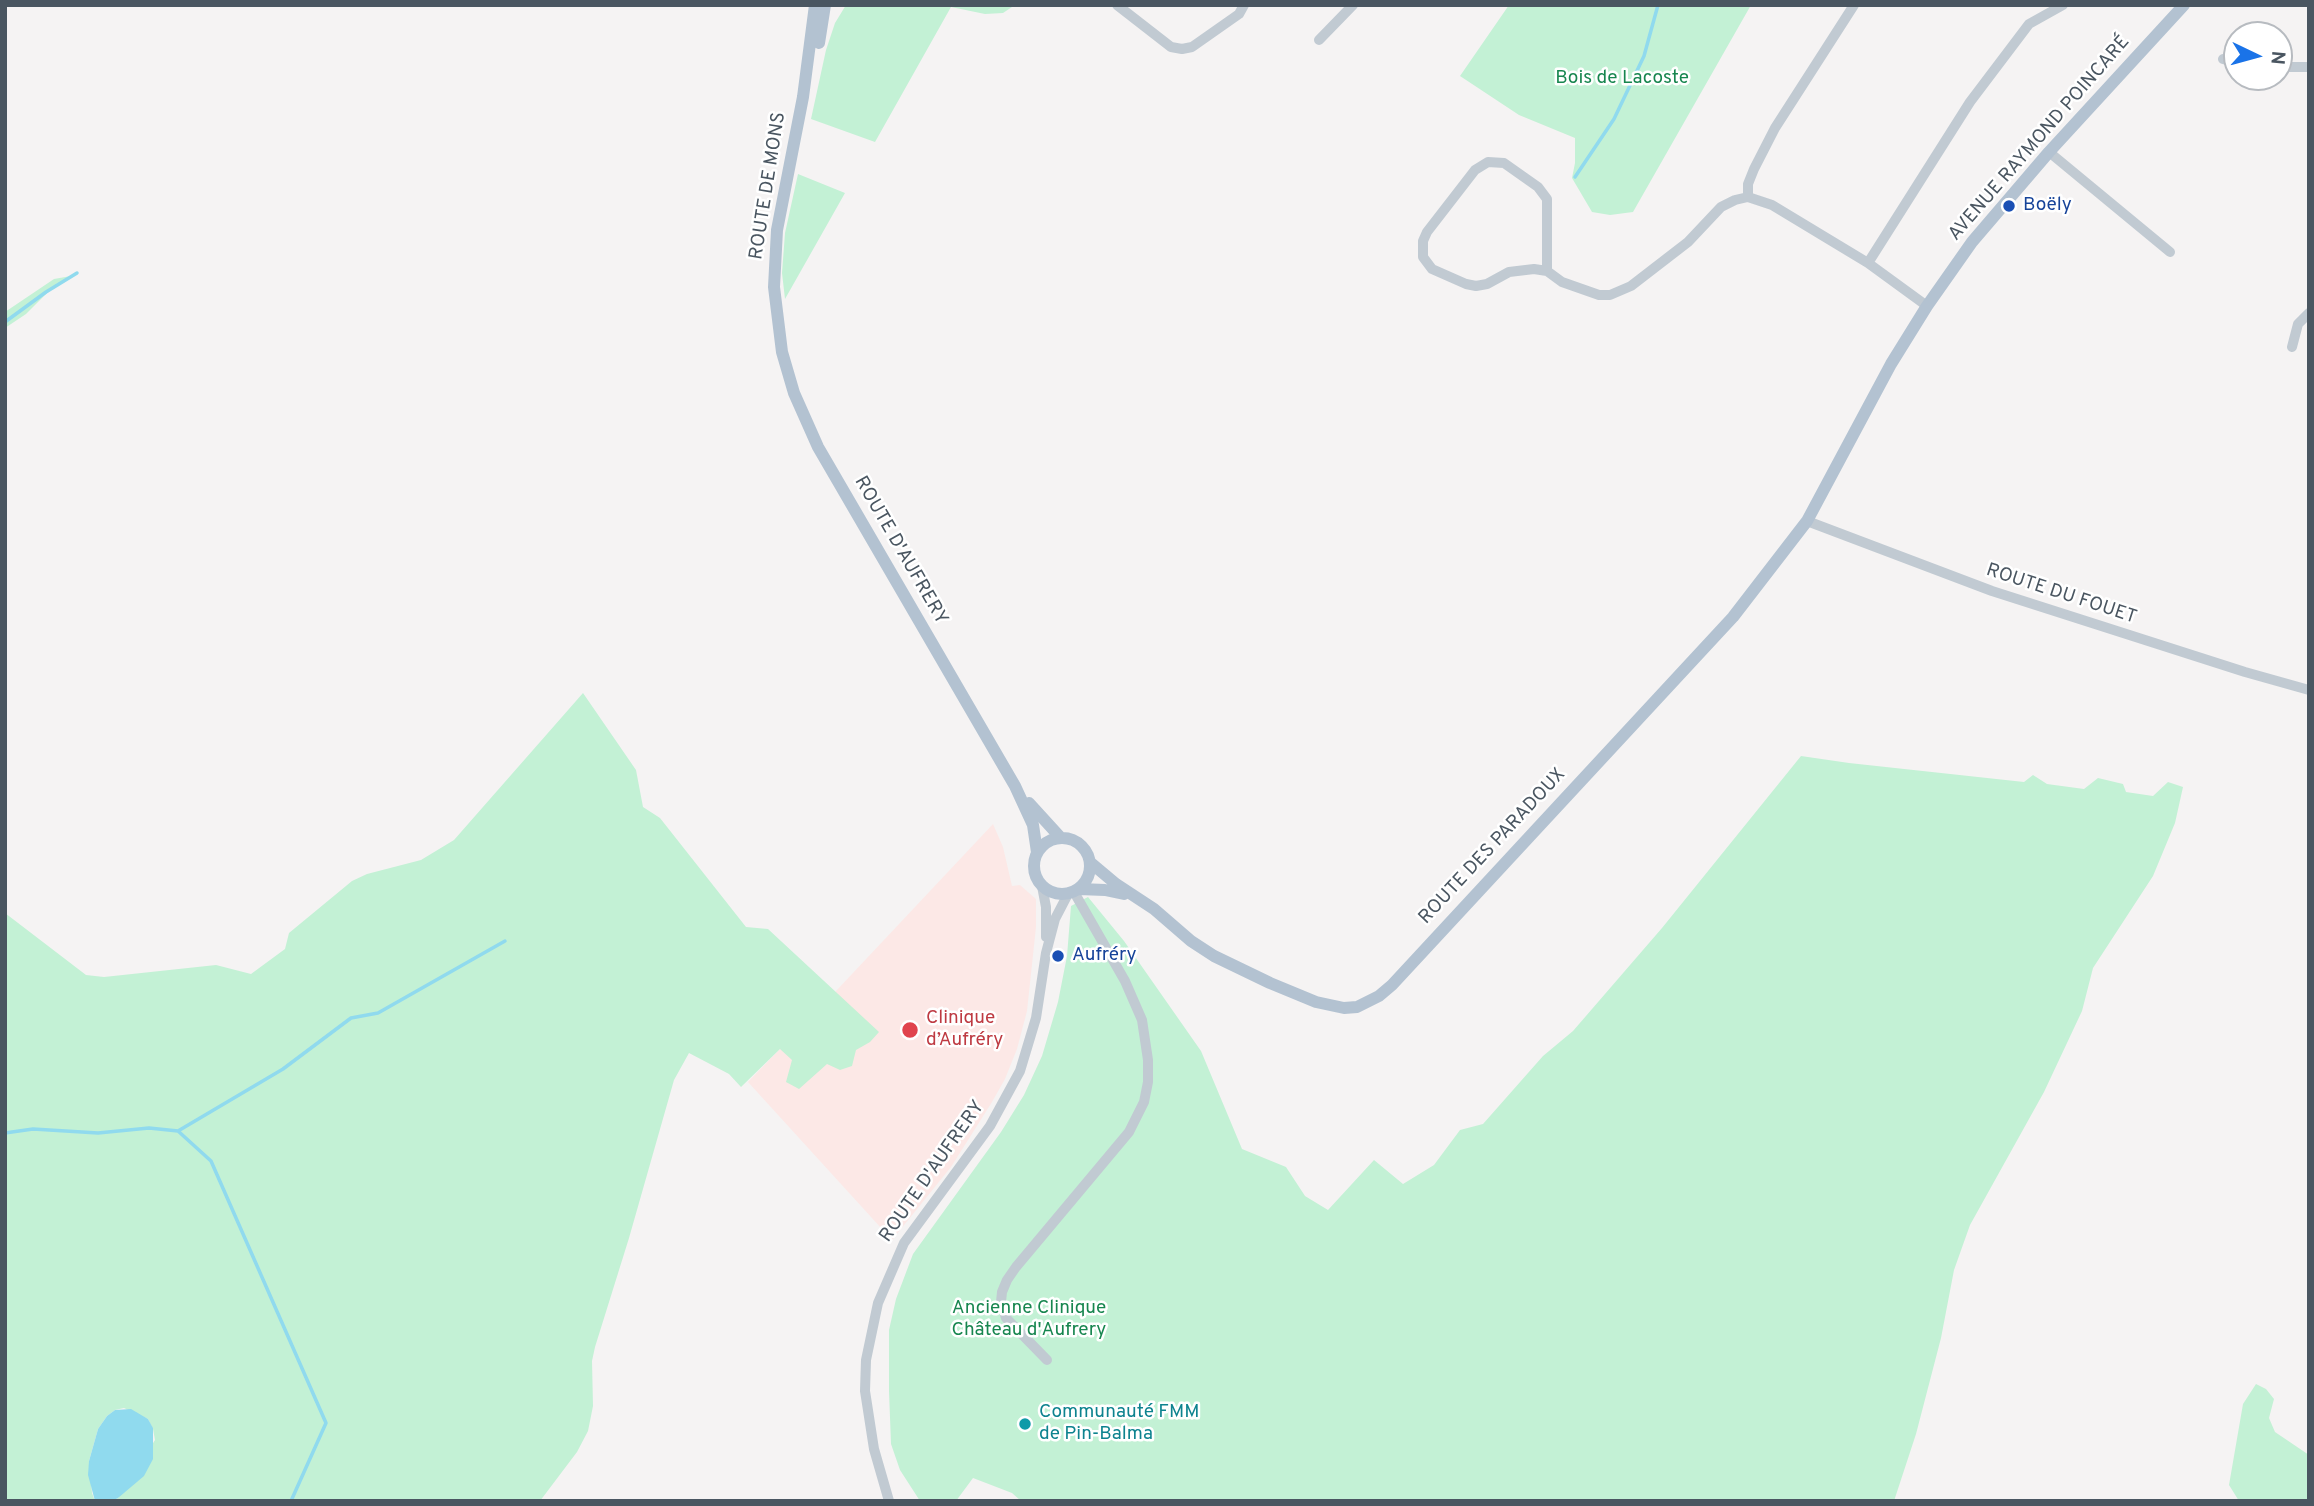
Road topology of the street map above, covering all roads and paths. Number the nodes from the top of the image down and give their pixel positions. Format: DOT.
graph roads {
  1 [pos="815,5"];
  2 [pos="825,5"];
  3 [pos="1117,5"];
  4 [pos="1244,5"];
  5 [pos="1353,5"];
  6 [pos="1854,5"];
  7 [pos="2063,5"];
  8 [pos="2183,5"];
  9 [pos="1319,40"];
  10 [pos="803,97"];
  11 [pos="2049,152"];
  12 [pos="1748,197"];
  13 [pos="2170,253"];
  14 [pos="1868,262"];
  15 [pos="1548,271"];
  16 [pos="1927,306"];
  17 [pos="2309,313"];
  18 [pos="778,324"];
  19 [pos="2292,347"];
  20 [pos="1807,521"];
  21 [pos="2309,690"];
  22 [pos="1015,786"];
  23 [pos="1060,837"];
  24 [pos="1037,852"];
  25 [pos="1091,863"];
  26 [pos="1042,886"];
  27 [pos="1074,892"];
  28 [pos="1144,902"];
  29 [pos="1046,954"];
  30 [pos="1047,1360"];
  31 [pos="890,1499"];
  1 -- 10 [label="main road, ROUTE DE MONS"];
  2 -- 10 [label="main road, ROUTE DE MONS"];
  3 -- 4 [label="street"];
  5 -- 9 [label="street"];
  6 -- 12 [label="street"];
  7 -- 14 [label="street"];
  8 -- 11 [label="main road, AVENUE RAYMOND POINCARÉ"];
  10 -- 18 [label="main road, ROUTE DE MONS"];
  11 -- 13 [label="street"];
  11 -- 16 [label="main road, AVENUE RAYMOND POINCARÉ"];
  12 -- 14 [label="street"];
  12 -- 15 [label="street"];
  14 -- 16 [label="street"];
  15 -- 15 [label="street"];
  16 -- 20 [label="main road, AVENUE RAYMOND POINCARÉ"];
  17 -- 19 [label="street"];
  18 -- 22 [label="main road, ROUTE D'AUFRERY"];
  20 -- 21 [label="street, ROUTE DU FOUET"];
  20 -- 28 [label="main road, ROUTE DES PARADOUX"];
  22 -- 23 [label="main road, ROUTE D'AUFRERY"];
  22 -- 24 [label="main road, ROUTE D'AUFRERY"];
  23 -- 24 [label="main road"];
  23 -- 25 [label="main road"];
  24 -- 26 [label="main road"];
  25 -- 27 [label="main road"];
  25 -- 28 [label="main road"];
  26 -- 27 [label="main road"];
  26 -- 29 [label="street, ROUTE D'AUFRERY"];
  27 -- 28 [label="main road"];
  27 -- 29 [label="street, ROUTE D'AUFRERY"];
  27 -- 30 [label="street"];
  29 -- 31 [label="street, ROUTE D'AUFRERY"];
}
